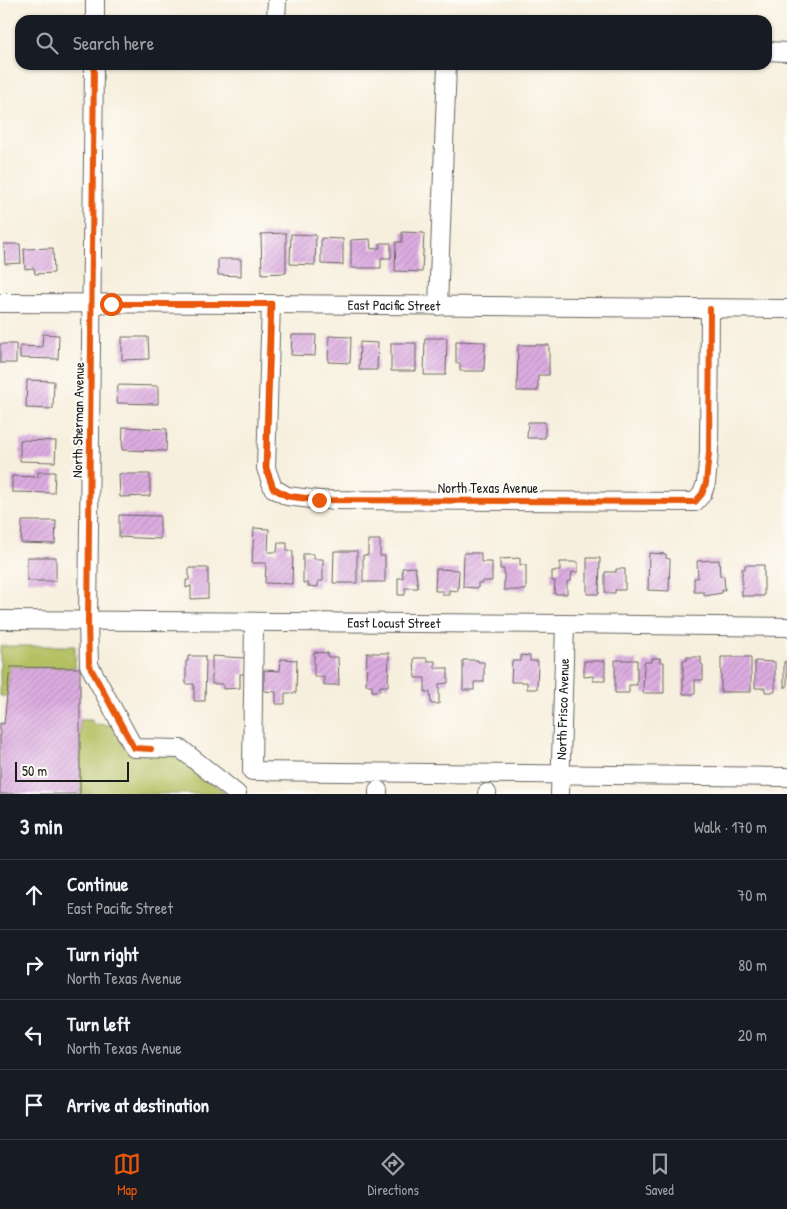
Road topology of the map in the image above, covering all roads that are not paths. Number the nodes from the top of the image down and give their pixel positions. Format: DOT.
graph roads {
  1 [pos="95,0"];
  2 [pos="276,0"];
  3 [pos="95,15"];
  4 [pos="276,15"];
  5 [pos="772,51"];
  6 [pos="787,52"];
  7 [pos="94,70"];
  8 [pos="447,70"];
  9 [pos="0,303"];
  10 [pos="92,304"];
  11 [pos="271,304"];
  12 [pos="438,306"];
  13 [pos="710,309"];
  14 [pos="787,309"];
  15 [pos="0,620"];
  16 [pos="88,621"];
  17 [pos="254,622"];
  18 [pos="565,624"];
  19 [pos="787,628"];
  20 [pos="560,775"];
  21 [pos="787,778"];
  22 [pos="237,794"];
  23 [pos="560,794"];
  1 -- 3 [label="street"];
  2 -- 4 [label="street"];
  5 -- 6 [label="street"];
  7 -- 10 [label="street, North Sherman Avenue"];
  8 -- 12 [label="street"];
  9 -- 10 [label="street, East Pacific Street"];
  10 -- 11 [label="street, East Pacific Street"];
  10 -- 16 [label="street, North Sherman Avenue"];
  11 -- 12 [label="street, East Pacific Street"];
  11 -- 13 [label="street, North Texas Avenue"];
  12 -- 13 [label="street, East Pacific Street"];
  13 -- 14 [label="street, East Pacific Street"];
  15 -- 16 [label="street, East Locust Street"];
  16 -- 17 [label="street, East Locust Street"];
  16 -- 22 [label="street, North Sherman Avenue"];
  17 -- 18 [label="street, East Locust Street"];
  17 -- 20 [label="street"];
  18 -- 19 [label="street, East Locust Street"];
  18 -- 20 [label="street, North Frisco Avenue"];
  20 -- 21 [label="street"];
  20 -- 23 [label="street, North Frisco Avenue"];
}
